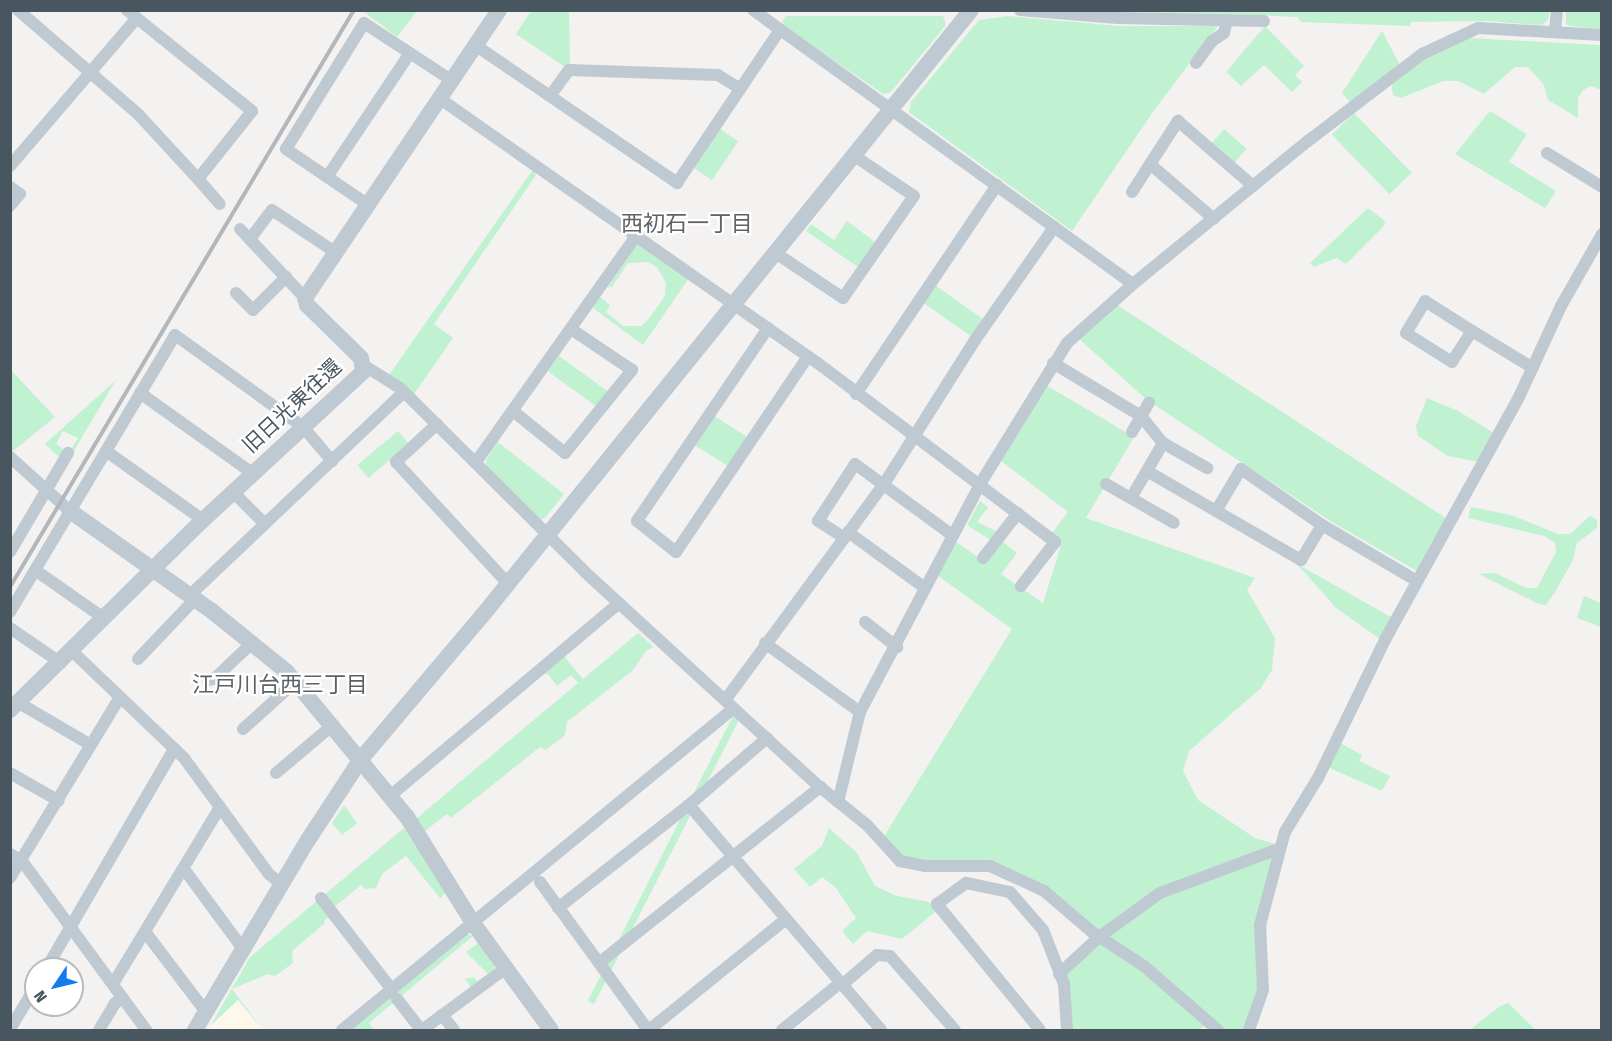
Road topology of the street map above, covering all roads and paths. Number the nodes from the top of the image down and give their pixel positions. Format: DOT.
graph roads {
  1 [pos="18,10"];
  2 [pos="498,10"];
  3 [pos="753,10"];
  4 [pos="972,10"];
  5 [pos="1020,10"];
  6 [pos="1557,10"];
  7 [pos="132,14"];
  8 [pos="1227,20"];
  9 [pos="1264,21"];
  10 [pos="780,30"];
  11 [pos="1555,32"];
  12 [pos="1602,35"];
  13 [pos="475,45"];
  14 [pos="410,53"];
  15 [pos="1196,63"];
  16 [pos="87,74"];
  17 [pos="451,80"];
  18 [pos="740,89"];
  19 [pos="550,96"];
  20 [pos="439,98"];
  21 [pos="892,109"];
  22 [pos="1547,153"];
  23 [pos="853,155"];
  24 [pos="1150,164"];
  25 [pos="10,166"];
  26 [pos="327,177"];
  27 [pos="198,179"];
  28 [pos="997,185"];
  29 [pos="1253,186"];
  30 [pos="10,187"];
  31 [pos="1602,187"];
  32 [pos="1132,192"];
  33 [pos="220,204"];
  34 [pos="367,204"];
  35 [pos="10,206"];
  36 [pos="1214,219"];
  37 [pos="1054,227"];
  38 [pos="240,229"];
  39 [pos="1602,234"];
  40 [pos="636,236"];
  41 [pos="249,239"];
  42 [pos="335,252"];
  43 [pos="774,252"];
  44 [pos="286,277"];
  45 [pos="1133,284"];
  46 [pos="236,293"];
  47 [pos="305,298"];
  48 [pos="732,303"];
  49 [pos="768,328"];
  50 [pos="571,329"];
  51 [pos="1472,331"];
  52 [pos="808,356"];
  53 [pos="1053,363"];
  54 [pos="365,366"];
  55 [pos="1533,368"];
  56 [pos="404,392"];
  57 [pos="140,393"];
  58 [pos="856,394"];
  59 [pos="1149,403"];
  60 [pos="513,411"];
  61 [pos="1141,416"];
  62 [pos="437,424"];
  63 [pos="303,427"];
  64 [pos="1132,432"];
  65 [pos="913,436"];
  66 [pos="1163,443"];
  67 [pos="106,451"];
  68 [pos="68,453"];
  69 [pos="10,457"];
  70 [pos="332,461"];
  71 [pos="476,462"];
  72 [pos="1207,468"];
  73 [pos="1147,471"];
  74 [pos="252,473"];
  75 [pos="884,484"];
  76 [pos="980,484"];
  77 [pos="1106,484"];
  78 [pos="45,492"];
  79 [pos="233,492"];
  80 [pos="1131,498"];
  81 [pos="70,511"];
  82 [pos="1216,512"];
  83 [pos="1018,513"];
  84 [pos="203,520"];
  85 [pos="1174,523"];
  86 [pos="264,524"];
  87 [pos="1322,525"];
  88 [pos="546,535"];
  89 [pos="845,535"];
  90 [pos="952,535"];
  91 [pos="10,552"];
  92 [pos="983,558"];
  93 [pos="35,570"];
  94 [pos="154,570"];
  95 [pos="1417,581"];
  96 [pos="508,584"];
  97 [pos="1021,586"];
  98 [pos="925,588"];
  99 [pos="192,597"];
  100 [pos="619,603"];
  101 [pos="10,612"];
  102 [pos="105,619"];
  103 [pos="865,622"];
  104 [pos="10,628"];
  105 [pos="253,642"];
  106 [pos="765,643"];
  107 [pos="897,647"];
  108 [pos="67,658"];
  109 [pos="138,659"];
  110 [pos="208,680"];
  111 [pos="295,682"];
  112 [pos="120,697"];
  113 [pos="730,704"];
  114 [pos="13,707"];
  115 [pos="860,712"];
  116 [pos="333,725"];
  117 [pos="243,729"];
  118 [pos="767,738"];
  119 [pos="91,745"];
  120 [pos="174,749"];
  121 [pos="361,759"];
  122 [pos="10,773"];
  123 [pos="276,773"];
  124 [pos="820,787"];
  125 [pos="390,796"];
  126 [pos="59,801"];
  127 [pos="838,802"];
  128 [pos="689,805"];
  129 [pos="220,807"];
  130 [pos="1278,849"];
  131 [pos="10,854"];
  132 [pos="732,855"];
  133 [pos="22,861"];
  134 [pos="184,870"];
  135 [pos="10,878"];
  136 [pos="540,882"];
  137 [pos="281,884"];
  138 [pos="1035,886"];
  139 [pos="321,898"];
  140 [pos="1024,907"];
  141 [pos="558,908"];
  142 [pos="786,919"];
  143 [pos="473,923"];
  144 [pos="71,927"];
  145 [pos="146,933"];
  146 [pos="1099,937"];
  147 [pos="243,949"];
  148 [pos="53,957"];
  149 [pos="599,963"];
  150 [pos="506,968"];
  151 [pos="1059,974"];
  152 [pos="112,984"];
  153 [pos="841,984"];
  154 [pos="394,995"];
  155 [pos="123,998"];
  156 [pos="24,1006"];
  157 [pos="206,1012"];
  158 [pos="442,1015"];
  159 [pos="10,1029"];
  160 [pos="1035,1029"];
  161 [pos="99,1030"];
  162 [pos="146,1030"];
  163 [pos="195,1030"];
  164 [pos="342,1030"];
  165 [pos="422,1030"];
  166 [pos="454,1030"];
  167 [pos="551,1030"];
  168 [pos="649,1030"];
  169 [pos="782,1030"];
  170 [pos="881,1030"];
  171 [pos="955,1030"];
  172 [pos="1067,1030"];
  173 [pos="1218,1030"];
  174 [pos="1249,1030"];
  1 -- 16 [label="street"];
  2 -- 13 [label="street"];
  3 -- 10 [label="street"];
  4 -- 21 [label="street"];
  5 -- 8 [label="street"];
  6 -- 11 [label="street"];
  7 -- 16 [label="street"];
  7 -- 27 [label="street"];
  8 -- 9 [label="street"];
  8 -- 15 [label="street"];
  10 -- 18 [label="street"];
  10 -- 21 [label="street"];
  11 -- 12 [label="street"];
  11 -- 29 [label="street"];
  13 -- 17 [label="street"];
  13 -- 19 [label="street"];
  14 -- 17 [label="street"];
  14 -- 26 [label="street"];
  14 -- 26 [label="street"];
  16 -- 25 [label="street"];
  16 -- 27 [label="street"];
  17 -- 20 [label="street"];
  18 -- 19 [label="street"];
  18 -- 19 [label="street"];
  20 -- 34 [label="street"];
  20 -- 40 [label="street"];
  21 -- 23 [label="street"];
  21 -- 28 [label="street"];
  22 -- 31 [label="street"];
  23 -- 43 [label="street"];
  23 -- 43 [label="street"];
  24 -- 29 [label="street"];
  24 -- 32 [label="street"];
  24 -- 36 [label="street"];
  26 -- 34 [label="street"];
  27 -- 33 [label="street"];
  28 -- 37 [label="street"];
  28 -- 58 [label="street"];
  29 -- 36 [label="street"];
  30 -- 35 [label="street"];
  34 -- 42 [label="street"];
  36 -- 45 [label="street"];
  37 -- 45 [label="street"];
  37 -- 65 [label="street"];
  38 -- 41 [label="street"];
  39 -- 55 [label="street"];
  40 -- 48 [label="street"];
  40 -- 50 [label="street"];
  41 -- 42 [label="street"];
  41 -- 44 [label="street"];
  42 -- 47 [label="street"];
  43 -- 48 [label="street"];
  44 -- 46 [label="street"];
  44 -- 47 [label="street"];
  45 -- 53 [label="street"];
  47 -- 54 [label="street, 旧日光東往還"];
  48 -- 49 [label="street"];
  48 -- 88 [label="street"];
  49 -- 52 [label="street"];
  49 -- 52 [label="street"];
  50 -- 60 [label="street"];
  50 -- 60 [label="street"];
  51 -- 51 [label="street"];
  51 -- 55 [label="street"];
  52 -- 58 [label="street"];
  53 -- 61 [label="street"];
  53 -- 76 [label="street"];
  54 -- 56 [label="street"];
  54 -- 63 [label="street, 旧日光東往還"];
  55 -- 95 [label="street"];
  56 -- 62 [label="street"];
  56 -- 70 [label="street"];
  57 -- 63 [label="street"];
  57 -- 67 [label="street"];
  57 -- 74 [label="street"];
  58 -- 65 [label="street"];
  59 -- 61 [label="street"];
  60 -- 71 [label="street"];
  61 -- 64 [label="street"];
  61 -- 66 [label="street"];
  62 -- 71 [label="street"];
  62 -- 96 [label="street"];
  63 -- 70 [label="street"];
  63 -- 74 [label="street, 旧日光東往還"];
  65 -- 75 [label="street"];
  65 -- 76 [label="street"];
  66 -- 72 [label="street"];
  66 -- 73 [label="street"];
  67 -- 81 [label="street"];
  67 -- 84 [label="street"];
  68 -- 78 [label="street"];
  69 -- 78 [label="street"];
  70 -- 86 [label="street"];
  71 -- 88 [label="street"];
  73 -- 80 [label="street"];
  73 -- 82 [label="street"];
  74 -- 79 [label="street, 旧日光東往還"];
  75 -- 89 [label="street"];
  75 -- 89 [label="street"];
  75 -- 90 [label="street"];
  76 -- 83 [label="street"];
  76 -- 90 [label="street"];
  77 -- 80 [label="street"];
  78 -- 81 [label="street"];
  78 -- 91 [label="street"];
  79 -- 84 [label="street, 旧日光東往還"];
  79 -- 86 [label="street"];
  80 -- 85 [label="street"];
  81 -- 93 [label="street"];
  81 -- 94 [label="street"];
  82 -- 87 [label="street"];
  82 -- 87 [label="street"];
  83 -- 92 [label="street"];
  83 -- 97 [label="street"];
  84 -- 94 [label="street, 旧日光東往還"];
  86 -- 99 [label="street"];
  87 -- 95 [label="street"];
  88 -- 96 [label="street"];
  88 -- 100 [label="street"];
  89 -- 98 [label="street"];
  89 -- 106 [label="street"];
  90 -- 98 [label="street"];
  93 -- 101 [label="street"];
  93 -- 102 [label="street"];
  94 -- 99 [label="street"];
  94 -- 102 [label="street, 旧日光東往還"];
  95 -- 130 [label="street"];
  96 -- 121 [label="street"];
  98 -- 107 [label="street"];
  99 -- 105 [label="street"];
  99 -- 109 [label="street"];
  100 -- 113 [label="street"];
  100 -- 125 [label="street"];
  102 -- 108 [label="street, 旧日光東往還"];
  103 -- 107 [label="street"];
  104 -- 108 [label="street"];
  105 -- 110 [label="street"];
  105 -- 111 [label="street"];
  106 -- 113 [label="street"];
  106 -- 115 [label="street"];
  107 -- 115 [label="street"];
  108 -- 112 [label="street"];
  108 -- 114 [label="street, 旧日光東往還"];
  111 -- 116 [label="street"];
  111 -- 117 [label="street"];
  112 -- 119 [label="street"];
  112 -- 120 [label="street"];
  113 -- 118 [label="street"];
  113 -- 143 [label="street"];
  114 -- 119 [label="street"];
  115 -- 127 [label="street"];
  116 -- 121 [label="street"];
  116 -- 123 [label="street"];
  118 -- 124 [label="street"];
  118 -- 128 [label="street"];
  119 -- 126 [label="street"];
  120 -- 129 [label="street"];
  120 -- 144 [label="street"];
  121 -- 125 [label="street"];
  121 -- 137 [label="street"];
  122 -- 126 [label="street"];
  124 -- 127 [label="street"];
  124 -- 132 [label="street"];
  125 -- 143 [label="street"];
  126 -- 133 [label="street"];
  127 -- 138 [label="street"];
  128 -- 132 [label="street"];
  128 -- 141 [label="street"];
  129 -- 134 [label="street"];
  129 -- 137 [label="street"];
  130 -- 146 [label="street"];
  130 -- 174 [label="street"];
  131 -- 133 [label="street"];
  132 -- 142 [label="street"];
  132 -- 149 [label="street"];
  133 -- 135 [label="street"];
  133 -- 144 [label="street"];
  134 -- 145 [label="street"];
  134 -- 147 [label="street"];
  136 -- 141 [label="street"];
  137 -- 147 [label="street"];
  138 -- 140 [label="street"];
  138 -- 146 [label="street"];
  139 -- 154 [label="street"];
  140 -- 151 [label="street"];
  140 -- 160 [label="street"];
  141 -- 149 [label="street"];
  142 -- 153 [label="street"];
  142 -- 168 [label="street"];
  143 -- 150 [label="street"];
  143 -- 154 [label="street"];
  144 -- 148 [label="street"];
  144 -- 152 [label="street"];
  145 -- 152 [label="street"];
  145 -- 157 [label="street"];
  146 -- 151 [label="street"];
  146 -- 173 [label="street"];
  147 -- 157 [label="street"];
  149 -- 168 [label="street"];
  150 -- 158 [label="street"];
  150 -- 167 [label="street"];
  151 -- 172 [label="street"];
  152 -- 155 [label="street"];
  153 -- 169 [label="street"];
  153 -- 170 [label="street"];
  153 -- 171 [label="street"];
  154 -- 164 [label="street"];
  154 -- 165 [label="street"];
  155 -- 161 [label="street"];
  155 -- 162 [label="street"];
  156 -- 159 [label="street"];
  157 -- 163 [label="street"];
  158 -- 165 [label="street"];
  158 -- 166 [label="street"];
}
